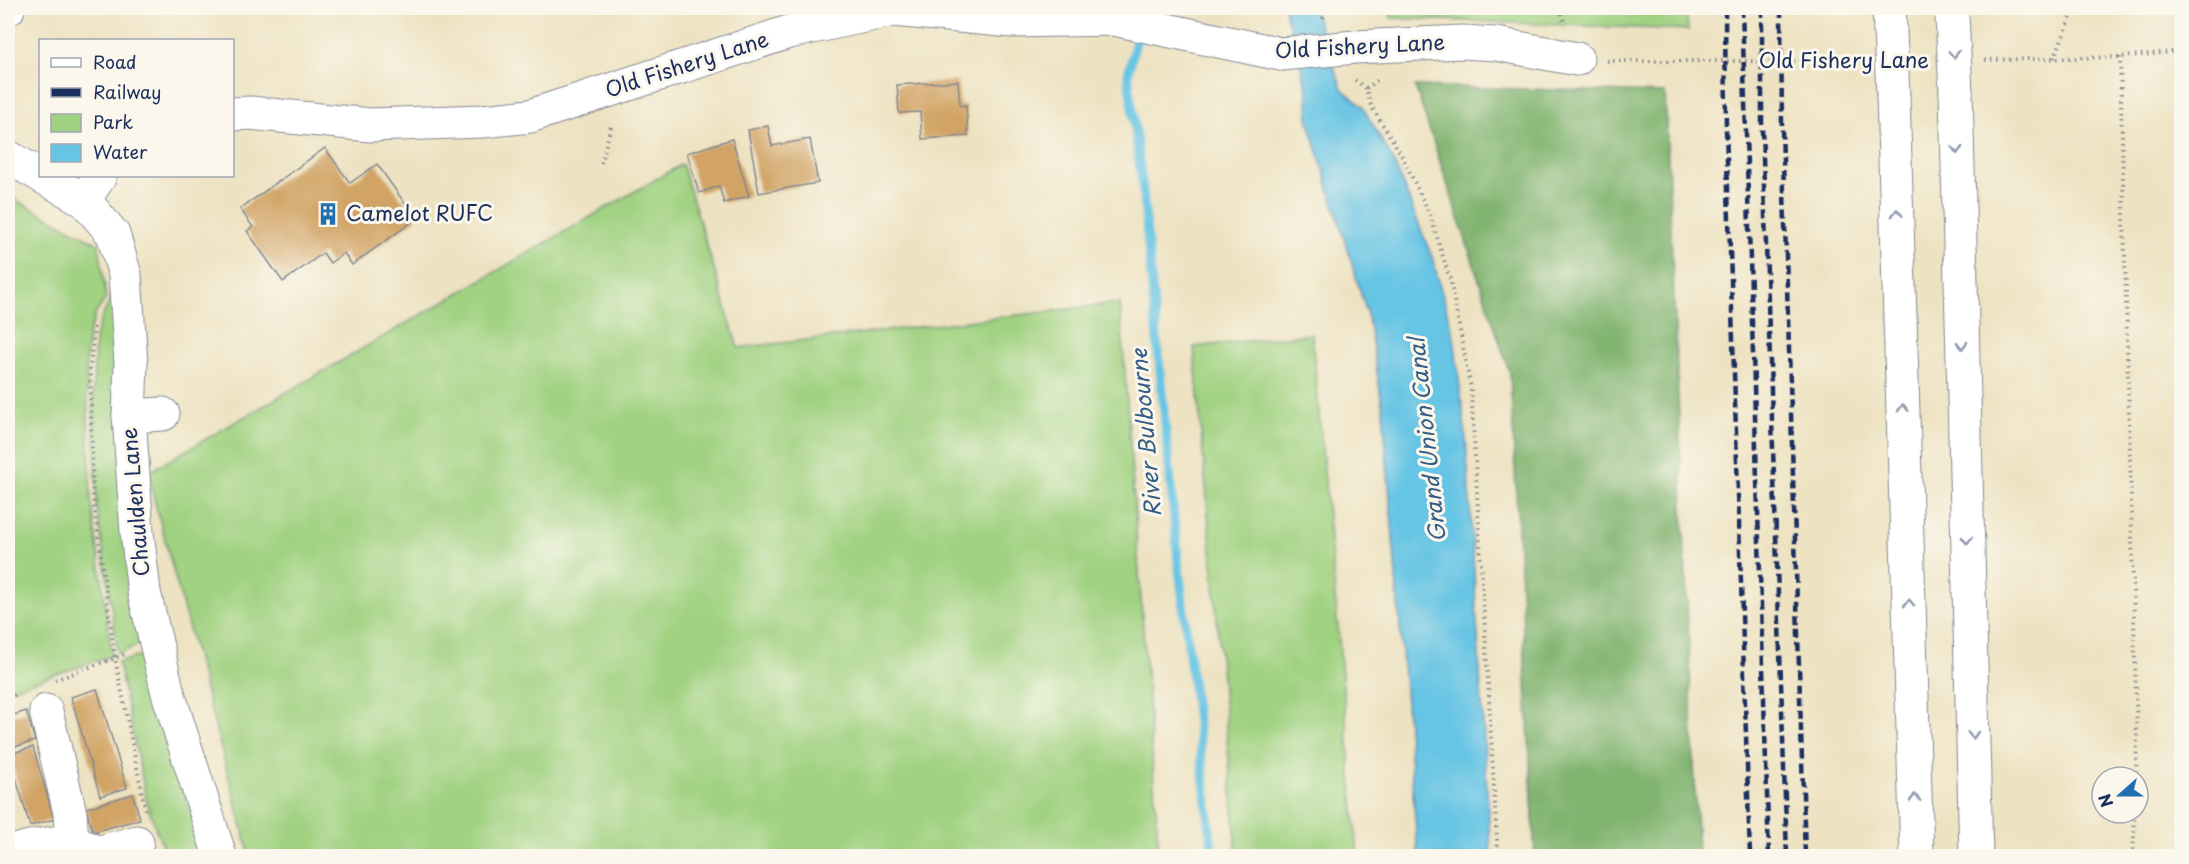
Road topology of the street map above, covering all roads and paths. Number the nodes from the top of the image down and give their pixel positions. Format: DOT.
graph roads {
  1 [pos="2075,8"];
  2 [pos="1952,12"];
  3 [pos="1889,19"];
  4 [pos="2181,51"];
  5 [pos="2120,57"];
  6 [pos="2054,58"];
  7 [pos="1577,59"];
  8 [pos="1974,60"];
  9 [pos="1869,61"];
  10 [pos="1366,88"];
  11 [pos="234,114"];
  12 [pos="8,157"];
  13 [pos="39,174"];
  14 [pos="49,177"];
  15 [pos="92,188"];
  16 [pos="163,414"];
  17 [pos="129,416"];
  18 [pos="155,643"];
  19 [pos="42,694"];
  20 [pos="8,698"];
  21 [pos="2136,765"];
  22 [pos="2134,825"];
  23 [pos="72,840"];
  24 [pos="136,842"];
  25 [pos="8,853"];
  26 [pos="220,856"];
  27 [pos="1498,856"];
  28 [pos="1917,856"];
  29 [pos="1976,856"];
  30 [pos="2133,856"];
  1 -- 6 [label="path"];
  2 -- 29 [label="main road, one-way, bridge"];
  28 -- 3 [label="main road, one-way, bridge"];
  4 -- 5 [label="path"];
  5 -- 6 [label="path"];
  5 -- 21 [label="path"];
  6 -- 8 [label="path"];
  7 -- 9 [label="path, Old Fishery Lane"];
  7 -- 11 [label="main road, Old Fishery Lane, bridge"];
  10 -- 27 [label="path"];
  12 -- 13 [label="main road, Chaulden Lane"];
  14 -- 15 [label="main road, Chaulden Lane"];
  15 -- 17 [label="main road, Chaulden Lane"];
  16 -- 17 [label="main road"];
  17 -- 18 [label="main road, Chaulden Lane"];
  18 -- 19 [label="path"];
  18 -- 26 [label="main road, Chaulden Lane"];
  19 -- 20 [label="path"];
  19 -- 23 [label="main road"];
  22 -- 30 [label="path"];
  23 -- 24 [label="main road"];
  23 -- 25 [label="main road"];
}
